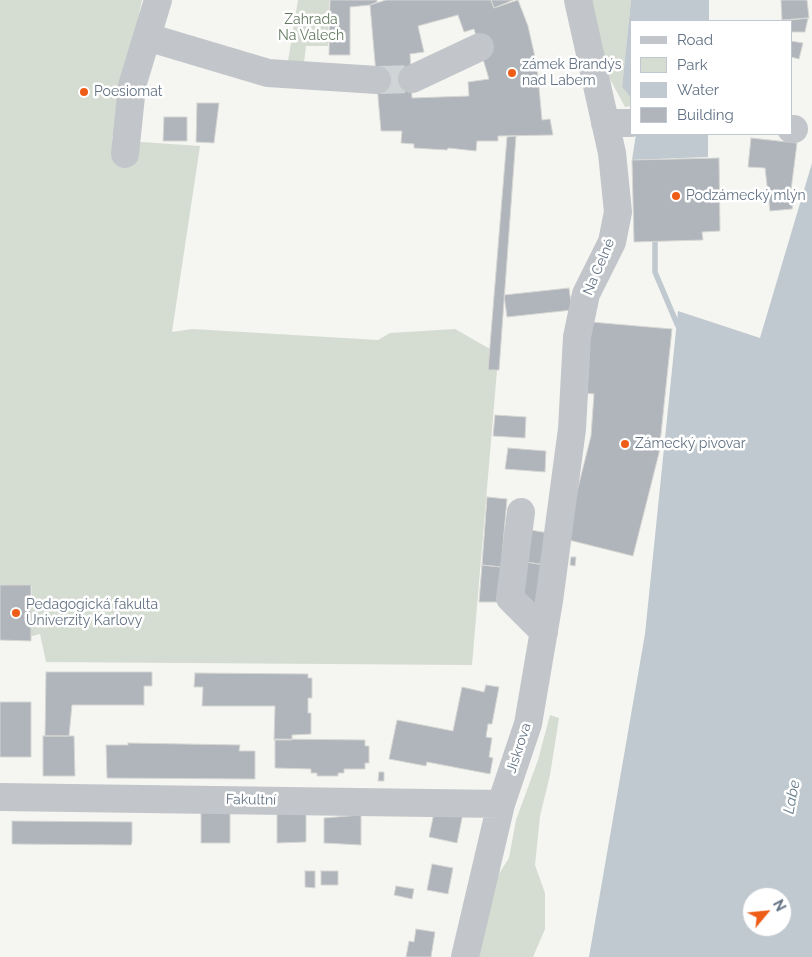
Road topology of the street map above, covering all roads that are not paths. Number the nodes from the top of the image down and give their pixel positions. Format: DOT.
graph roads {
  1 [pos="158,0"];
  2 [pos="578,0"];
  3 [pos="147,37"];
  4 [pos="480,47"];
  5 [pos="412,79"];
  6 [pos="377,80"];
  7 [pos="622,123"];
  8 [pos="125,154"];
  9 [pos="521,512"];
  10 [pos="558,536"];
  11 [pos="544,632"];
  12 [pos="0,797"];
  13 [pos="501,804"];
  14 [pos="465,957"];
  1 -- 3 [label="street"];
  2 -- 7 [label="street, Na Celné"];
  3 -- 6 [label="street"];
  3 -- 8 [label="street"];
  4 -- 5 [label="street"];
  7 -- 10 [label="street, Na Celné"];
  9 -- 11 [label="street"];
  10 -- 11 [label="street, Jiskrova"];
  11 -- 13 [label="street, Jiskrova"];
  12 -- 13 [label="street, Fakultní"];
  13 -- 14 [label="street, Jiskrova"];
}
